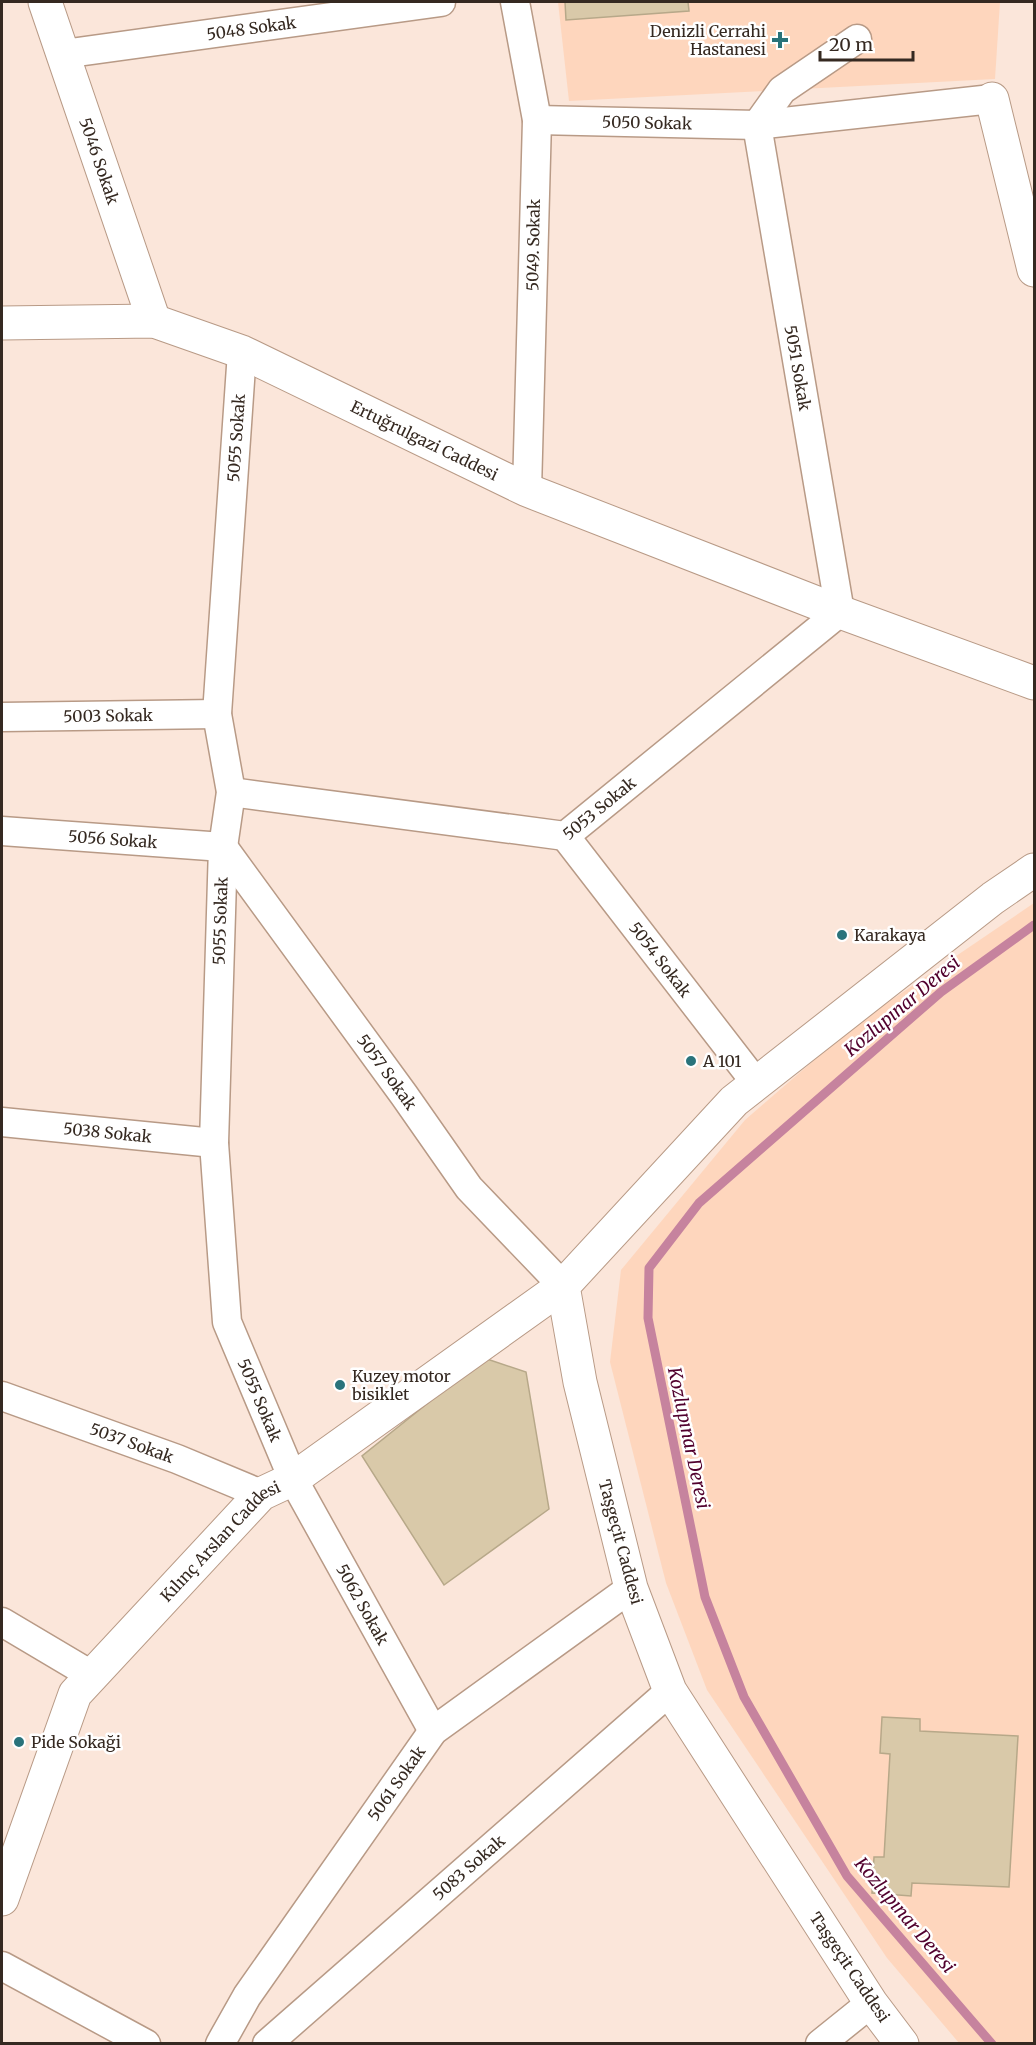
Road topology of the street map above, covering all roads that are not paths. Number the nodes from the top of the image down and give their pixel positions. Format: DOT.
graph roads {
  1 [pos="45,2"];
  2 [pos="441,2"];
  3 [pos="515,2"];
  4 [pos="857,39"];
  5 [pos="63,54"];
  6 [pos="992,99"];
  7 [pos="537,120"];
  8 [pos="757,125"];
  9 [pos="1035,270"];
  10 [pos="154,321"];
  11 [pos="2,323"];
  12 [pos="242,352"];
  13 [pos="527,490"];
  14 [pos="840,612"];
  15 [pos="1035,683"];
  16 [pos="217,714"];
  17 [pos="2,717"];
  18 [pos="231,792"];
  19 [pos="2,831"];
  20 [pos="565,836"];
  21 [pos="222,847"];
  22 [pos="1035,870"];
  23 [pos="756,1083"];
  24 [pos="2,1122"];
  25 [pos="214,1143"];
  26 [pos="563,1286"];
  27 [pos="2,1396"];
  28 [pos="293,1479"];
  29 [pos="261,1494"];
  30 [pos="631,1588"];
  31 [pos="2,1622"];
  32 [pos="93,1676"];
  33 [pos="670,1691"];
  34 [pos="433,1731"];
  35 [pos="2,1899"];
  36 [pos="2,1966"];
  37 [pos="871,2003"];
  38 [pos="222,2042"];
  39 [pos="146,2043"];
  40 [pos="267,2043"];
  41 [pos="820,2043"];
  42 [pos="902,2043"];
  1 -- 5 [label="street, 5046 Sokak"];
  2 -- 5 [label="street, 5048 Sokak"];
  3 -- 7 [label="street, 5049. Sokak"];
  4 -- 8 [label="street"];
  5 -- 10 [label="street, 5046 Sokak"];
  6 -- 8 [label="street, 5050 Sokak"];
  6 -- 9 [label="street"];
  7 -- 8 [label="street, 5050 Sokak"];
  7 -- 13 [label="street, 5049. Sokak"];
  8 -- 14 [label="street, 5051 Sokak"];
  10 -- 11 [label="street, Ertuğrulgazi Caddesi"];
  10 -- 12 [label="street, Ertuğrulgazi Caddesi"];
  12 -- 13 [label="street, Ertuğrulgazi Caddesi"];
  12 -- 16 [label="street, 5055 Sokak"];
  13 -- 14 [label="street, Ertuğrulgazi Caddesi"];
  14 -- 15 [label="street, Ertuğrulgazi Caddesi"];
  14 -- 20 [label="street, 5053 Sokak"];
  16 -- 17 [label="street, 5003 Sokak"];
  16 -- 18 [label="street, 5055 Sokak"];
  18 -- 20 [label="street, 5053 Sokak"];
  18 -- 21 [label="street, 5055 Sokak"];
  19 -- 21 [label="street, 5056 Sokak"];
  20 -- 23 [label="street, 5054 Sokak"];
  21 -- 25 [label="street, 5055 Sokak"];
  21 -- 26 [label="street, 5057 Sokak"];
  22 -- 23 [label="street"];
  23 -- 26 [label="street"];
  24 -- 25 [label="street, 5038 Sokak"];
  25 -- 28 [label="street, 5055 Sokak"];
  26 -- 28 [label="street, Kılınç Arslan Caddesi"];
  26 -- 30 [label="street, Taşgeçit Caddesi"];
  27 -- 29 [label="street, 5037 Sokak"];
  28 -- 29 [label="street, Kılınç Arslan Caddesi"];
  28 -- 34 [label="street, 5062 Sokak"];
  29 -- 32 [label="street, Kılınç Arslan Caddesi"];
  30 -- 33 [label="street, Taşgeçit Caddesi"];
  30 -- 34 [label="street, 5061 Sokak"];
  31 -- 32 [label="street"];
  32 -- 35 [label="street, Kılınç Arslan Caddesi"];
  33 -- 37 [label="street, Taşgeçit Caddesi"];
  33 -- 40 [label="street, 5083 Sokak"];
  34 -- 38 [label="street, 5061 Sokak"];
  36 -- 39 [label="street"];
  37 -- 41 [label="street"];
  37 -- 42 [label="street, Taşgeçit Caddesi"];
}
